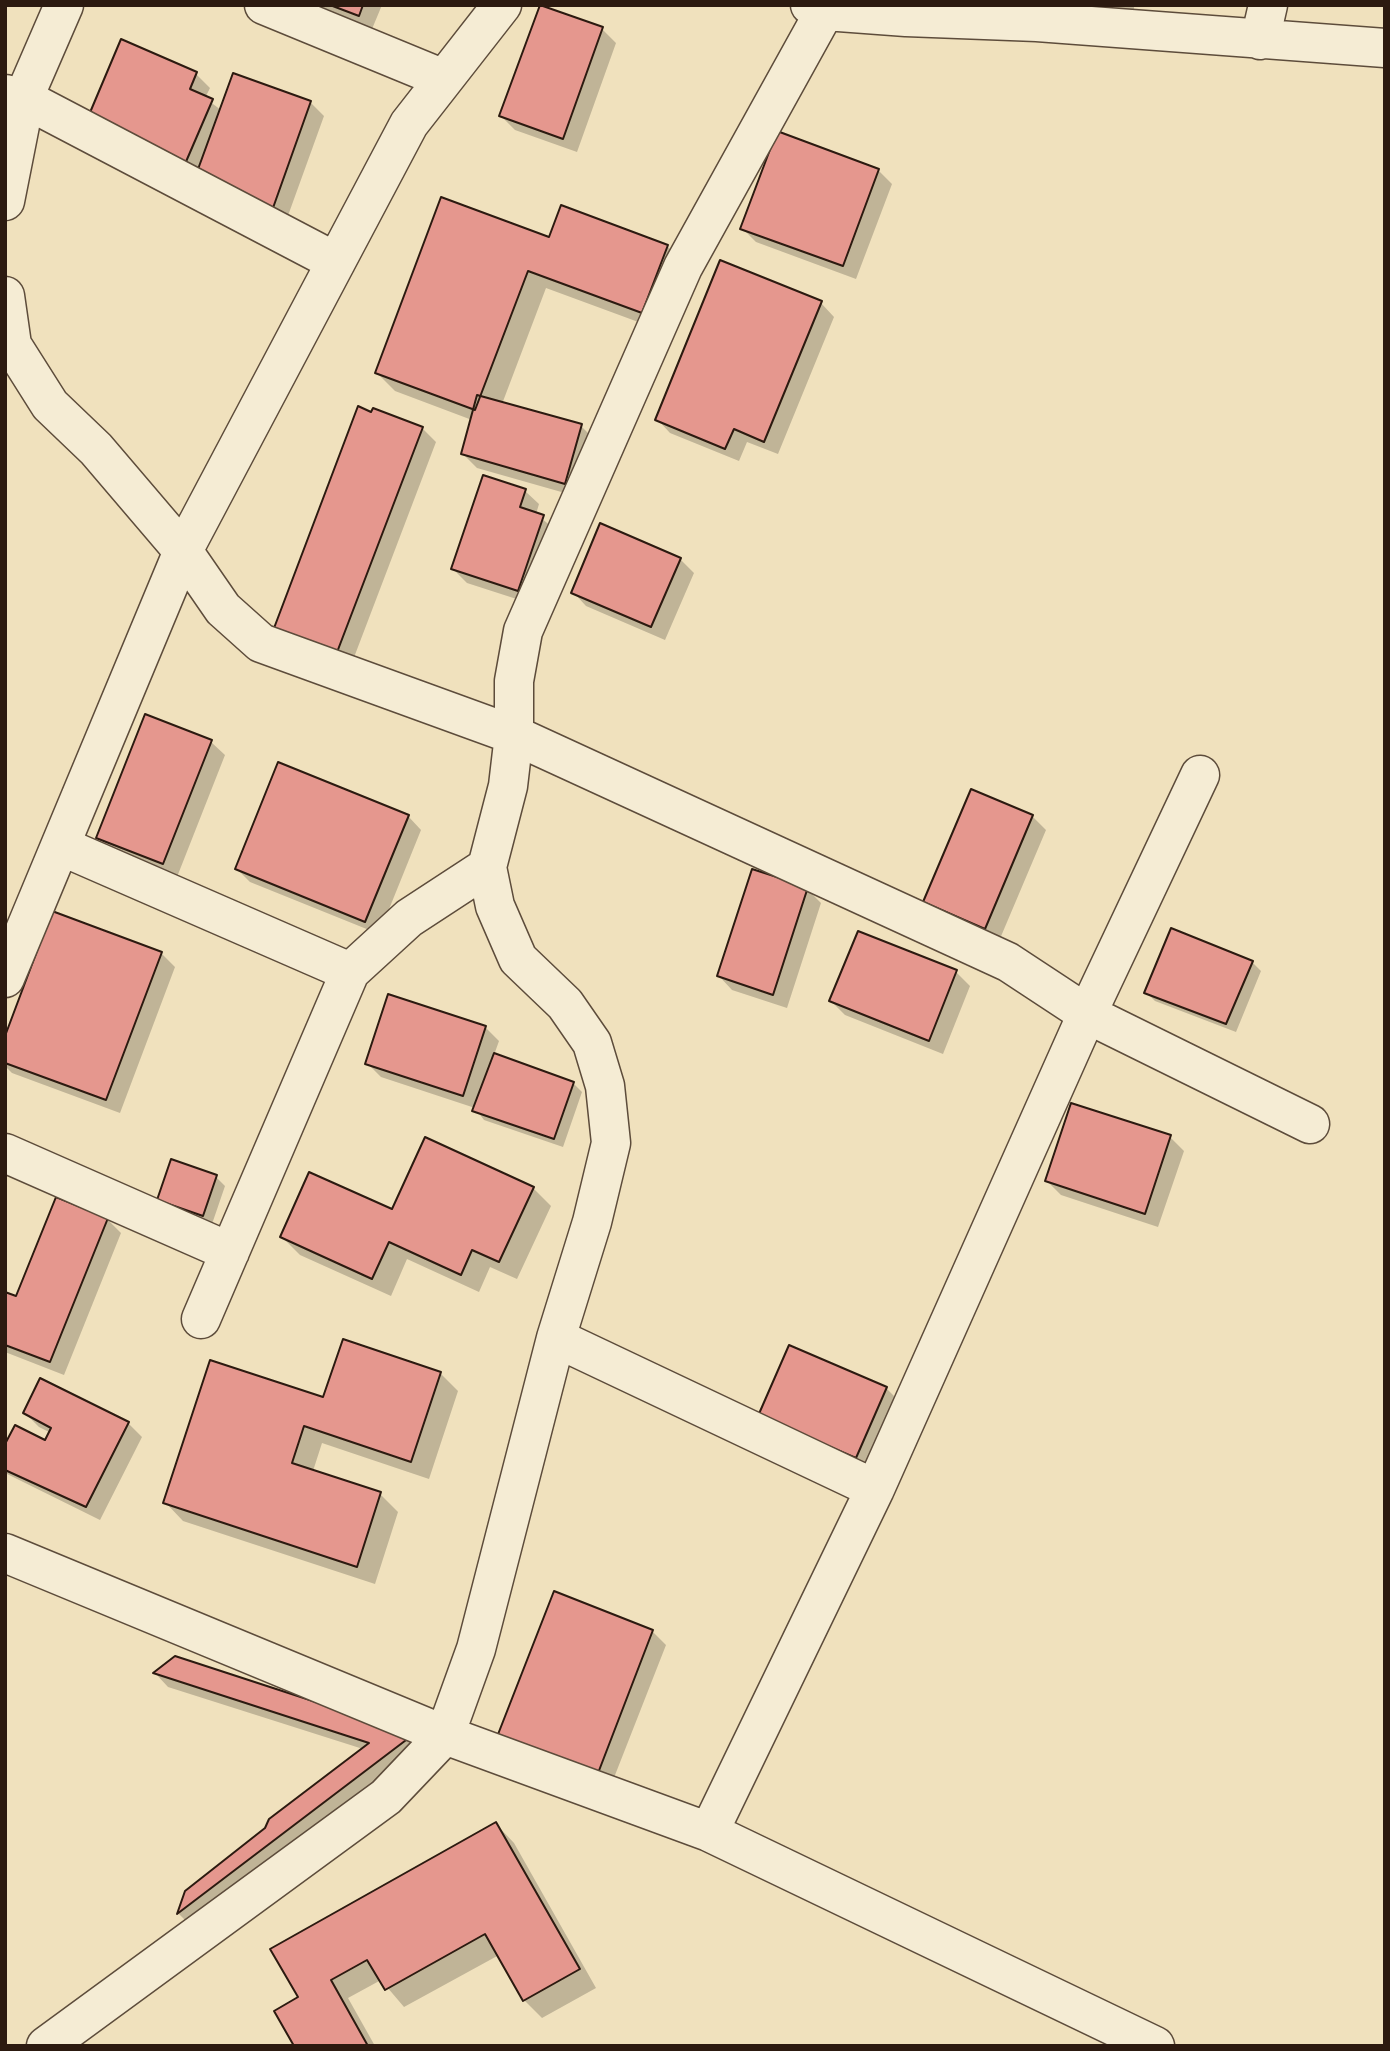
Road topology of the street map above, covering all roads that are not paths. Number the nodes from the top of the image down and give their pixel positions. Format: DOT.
graph roads {
  1 [pos="64,5"];
  2 [pos="264,5"];
  3 [pos="502,5"];
  4 [pos="821,7"];
  5 [pos="1264,22"];
  6 [pos="1385,48"];
  7 [pos="444,79"];
  8 [pos="15,97"];
  9 [pos="5,141"];
  10 [pos="5,201"];
  11 [pos="336,262"];
  12 [pos="5,296"];
  13 [pos="183,551"];
  14 [pos="514,734"];
  15 [pos="1200,775"];
  16 [pos="61,846"];
  17 [pos="487,867"];
  18 [pos="9,956"];
  19 [pos="350,972"];
  20 [pos="1087,1014"];
  21 [pos="1310,1124"];
  22 [pos="5,1153"];
  23 [pos="230,1252"];
  24 [pos="201,1319"];
  25 [pos="556,1338"];
  26 [pos="875,1489"];
  27 [pos="5,1553"];
  28 [pos="445,1735"];
  29 [pos="709,1832"];
  30 [pos="64,2040"];
  31 [pos="1155,2046"];
  1 -- 8 [label="street"];
  2 -- 7 [label="street"];
  3 -- 7 [label="street"];
  4 -- 5 [label="street"];
  4 -- 14 [label="street"];
  5 -- 6 [label="street"];
  7 -- 11 [label="street"];
  8 -- 9 [label="street"];
  8 -- 10 [label="street"];
  8 -- 11 [label="street"];
  11 -- 13 [label="street"];
  12 -- 13 [label="street"];
  13 -- 14 [label="street"];
  13 -- 16 [label="street"];
  14 -- 17 [label="street"];
  14 -- 20 [label="street"];
  15 -- 20 [label="street"];
  16 -- 18 [label="street"];
  16 -- 19 [label="street"];
  17 -- 19 [label="street"];
  17 -- 25 [label="street"];
  19 -- 23 [label="street"];
  20 -- 21 [label="street"];
  20 -- 26 [label="street"];
  22 -- 23 [label="street"];
  23 -- 24 [label="street"];
  25 -- 26 [label="street"];
  25 -- 28 [label="street"];
  26 -- 29 [label="street"];
  27 -- 28 [label="street"];
  28 -- 29 [label="street"];
  28 -- 30 [label="street"];
  29 -- 31 [label="street"];
}
